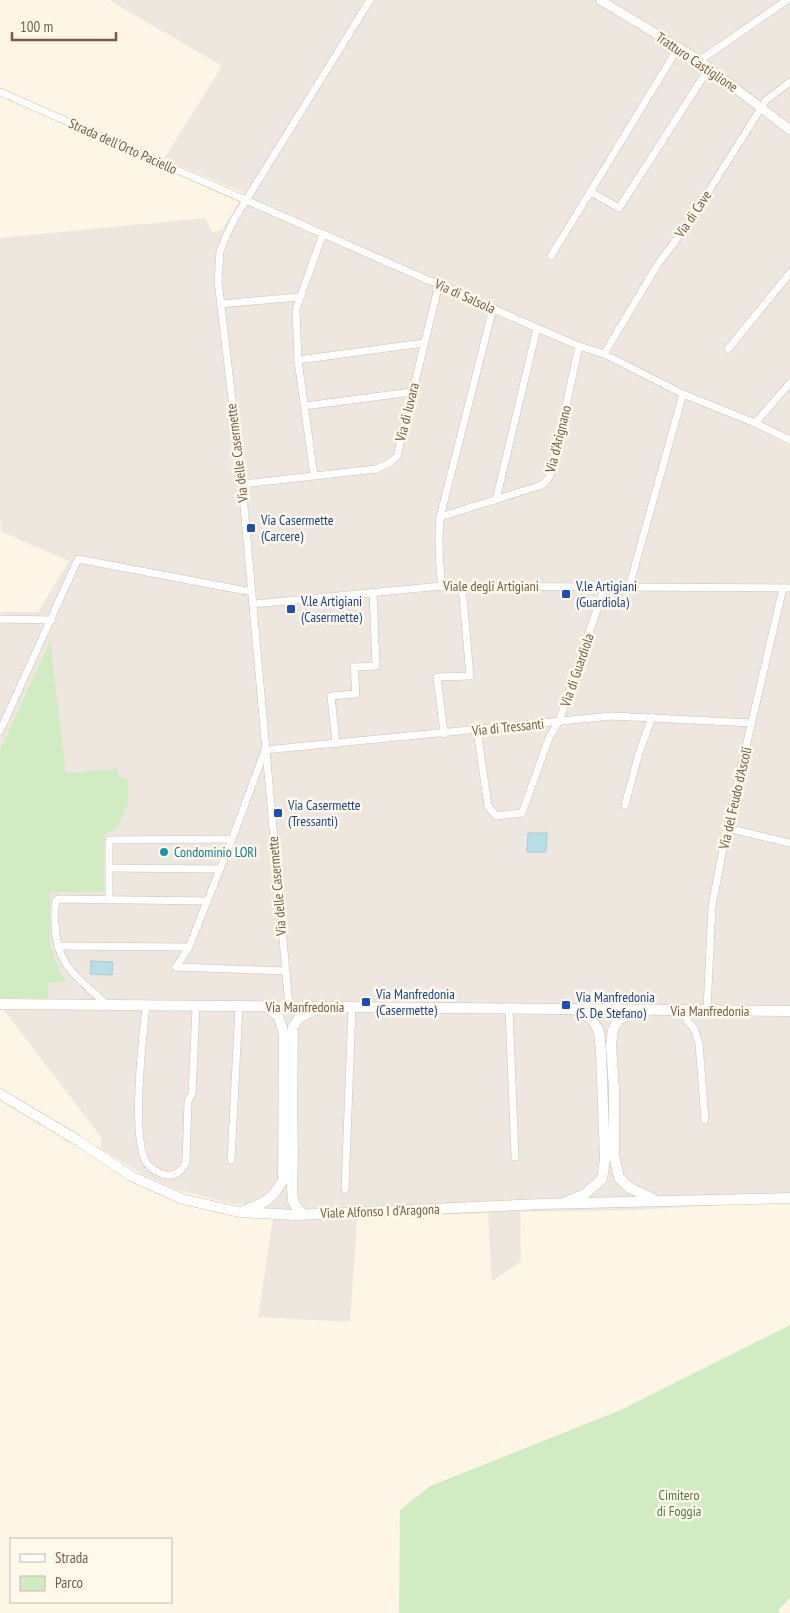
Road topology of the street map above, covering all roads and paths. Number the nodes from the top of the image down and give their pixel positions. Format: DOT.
graph roads {
  1 [pos="370,0"];
  2 [pos="600,0"];
  3 [pos="787,0"];
  4 [pos="678,48"];
  5 [pos="699,61"];
  6 [pos="709,68"];
  7 [pos="790,82"];
  8 [pos="0,92"];
  9 [pos="761,107"];
  10 [pos="790,130"];
  11 [pos="591,192"];
  12 [pos="246,200"];
  13 [pos="323,234"];
  14 [pos="551,256"];
  15 [pos="790,273"];
  16 [pos="439,284"];
  17 [pos="299,298"];
  18 [pos="221,304"];
  19 [pos="493,308"];
  20 [pos="537,328"];
  21 [pos="424,343"];
  22 [pos="579,346"];
  23 [pos="728,349"];
  24 [pos="604,354"];
  25 [pos="298,360"];
  26 [pos="790,382"];
  27 [pos="412,392"];
  28 [pos="683,394"];
  29 [pos="305,406"];
  30 [pos="755,423"];
  31 [pos="790,440"];
  32 [pos="314,476"];
  33 [pos="242,484"];
  34 [pos="496,500"];
  35 [pos="440,517"];
  36 [pos="442,586"];
  37 [pos="462,586"];
  38 [pos="605,586"];
  39 [pos="629,587"];
  40 [pos="786,588"];
  41 [pos="252,592"];
  42 [pos="373,592"];
  43 [pos="253,604"];
  44 [pos="0,620"];
  45 [pos="52,620"];
  46 [pos="652,718"];
  47 [pos="560,721"];
  48 [pos="752,723"];
  49 [pos="478,730"];
  50 [pos="0,731"];
  51 [pos="444,734"];
  52 [pos="336,744"];
  53 [pos="265,750"];
  54 [pos="625,805"];
  55 [pos="727,828"];
  56 [pos="232,839"];
  57 [pos="790,843"];
  58 [pos="109,868"];
  59 [pos="220,868"];
  60 [pos="109,900"];
  61 [pos="207,901"];
  62 [pos="57,946"];
  63 [pos="189,947"];
  64 [pos="286,971"];
  65 [pos="0,1004"];
  66 [pos="107,1005"];
  67 [pos="146,1006"];
  68 [pos="289,1006"];
  69 [pos="196,1007"];
  70 [pos="239,1007"];
  71 [pos="265,1007"];
  72 [pos="319,1007"];
  73 [pos="352,1007"];
  74 [pos="509,1009"];
  75 [pos="572,1010"];
  76 [pos="646,1010"];
  77 [pos="685,1010"];
  78 [pos="707,1010"];
  79 [pos="790,1011"];
  80 [pos="0,1094"];
  81 [pos="704,1120"];
  82 [pos="515,1157"];
  83 [pos="232,1160"];
  84 [pos="345,1189"];
  85 [pos="790,1198"];
  86 [pos="661,1201"];
  87 [pos="562,1203"];
  88 [pos="239,1212"];
  89 [pos="303,1214"];
  1 -- 12 [label="street, Via delle Casermette"];
  2 -- 4 [label="street, Tratturo Castiglione"];
  3 -- 5 [label="street"];
  4 -- 5 [label="street, Tratturo Castiglione"];
  4 -- 11 [label="street"];
  5 -- 6 [label="street, Tratturo Castiglione"];
  6 -- 9 [label="street, Tratturo Castiglione"];
  6 -- 11 [label="street"];
  7 -- 9 [label="street, Via di Cave"];
  8 -- 12 [label="street, Strada dell'Orto Paciello"];
  9 -- 10 [label="street, Tratturo Castiglione"];
  9 -- 24 [label="street, Via di Cave"];
  11 -- 14 [label="street"];
  12 -- 13 [label="street, Via di Salsola"];
  12 -- 18 [label="street, Via delle Casermette"];
  13 -- 16 [label="street, Via di Salsola"];
  13 -- 17 [label="street"];
  15 -- 23 [label="street"];
  16 -- 19 [label="street, Via di Salsola"];
  16 -- 21 [label="street, Via di Iuvara"];
  17 -- 18 [label="street"];
  17 -- 25 [label="street"];
  18 -- 33 [label="street, Via delle Casermette"];
  19 -- 20 [label="street, Via di Salsola"];
  19 -- 35 [label="street"];
  20 -- 22 [label="street, Via di Salsola"];
  20 -- 34 [label="street"];
  21 -- 25 [label="street"];
  21 -- 27 [label="street, Via di Iuvara"];
  22 -- 24 [label="street, Via di Salsola"];
  22 -- 34 [label="street, Via d'Arignano"];
  24 -- 28 [label="street, Via di Salsola"];
  25 -- 29 [label="street"];
  26 -- 30 [label="street"];
  27 -- 29 [label="street"];
  27 -- 32 [label="street, Via di Iuvara"];
  28 -- 30 [label="street, Via di Salsola"];
  28 -- 39 [label="street"];
  29 -- 32 [label="street"];
  30 -- 31 [label="street, Via di Salsola"];
  32 -- 33 [label="street, Via di Iuvara"];
  33 -- 41 [label="street, Via delle Casermette"];
  34 -- 35 [label="street, Via d'Arignano"];
  35 -- 36 [label="street"];
  36 -- 37 [label="street, Viale degli Artigiani"];
  36 -- 42 [label="street, Viale degli Artigiani"];
  37 -- 38 [label="street, Viale degli Artigiani"];
  37 -- 51 [label="street"];
  38 -- 39 [label="street, Viale degli Artigiani"];
  38 -- 47 [label="street, Via di Guardiola"];
  39 -- 40 [label="street, Viale degli Artigiani"];
  40 -- 48 [label="street, Via del Feudo d'Ascoli"];
  41 -- 43 [label="street, Via delle Casermette"];
  41 -- 45 [label="street"];
  42 -- 43 [label="street, Viale degli Artigiani"];
  42 -- 52 [label="street"];
  43 -- 53 [label="street, Via delle Casermette"];
  44 -- 45 [label="street"];
  45 -- 50 [label="street"];
  46 -- 47 [label="street, Via di Tressanti"];
  46 -- 48 [label="street, Via di Tressanti"];
  46 -- 54 [label="street"];
  47 -- 49 [label="street, Via di Tressanti"];
  47 -- 49 [label="street, Via di Guardiola"];
  48 -- 55 [label="street, Via del Feudo d'Ascoli"];
  49 -- 51 [label="street, Via di Tressanti"];
  51 -- 52 [label="street, Via di Tressanti"];
  52 -- 53 [label="street, Via di Tressanti"];
  53 -- 56 [label="street"];
  53 -- 64 [label="street, Via delle Casermette"];
  55 -- 57 [label="street"];
  55 -- 78 [label="street, Via del Feudo d'Ascoli"];
  56 -- 58 [label="street"];
  56 -- 59 [label="street"];
  58 -- 59 [label="street"];
  58 -- 60 [label="street"];
  59 -- 61 [label="street"];
  60 -- 61 [label="street"];
  60 -- 62 [label="street"];
  61 -- 63 [label="street"];
  62 -- 63 [label="street"];
  62 -- 66 [label="street"];
  63 -- 64 [label="street"];
  64 -- 68 [label="street, Via delle Casermette"];
  65 -- 66 [label="main road, Via Manfredonia"];
  66 -- 67 [label="main road, Via Manfredonia"];
  67 -- 69 [label="main road, Via Manfredonia"];
  67 -- 69 [label="street"];
  68 -- 71 [label="main road, Via Manfredonia"];
  68 -- 72 [label="main road, Via Manfredonia"];
  69 -- 70 [label="main road, Via Manfredonia"];
  70 -- 71 [label="main road, Via Manfredonia"];
  70 -- 83 [label="street"];
  71 -- 88 [label="main road"];
  72 -- 73 [label="main road, Via Manfredonia"];
  72 -- 89 [label="main road"];
  73 -- 74 [label="main road, Via Manfredonia"];
  73 -- 84 [label="street"];
  74 -- 75 [label="main road, Via Manfredonia"];
  74 -- 82 [label="street"];
  75 -- 76 [label="main road, Via Manfredonia"];
  75 -- 87 [label="main road"];
  76 -- 77 [label="main road, Via Manfredonia"];
  76 -- 86 [label="main road"];
  77 -- 78 [label="main road, Via Manfredonia"];
  77 -- 81 [label="street"];
  78 -- 79 [label="main road, Via Manfredonia"];
  80 -- 88 [label="main road, Viale Alfonso I d'Aragona"];
  85 -- 86 [label="main road, Viale Alfonso I d'Aragona"];
  86 -- 87 [label="main road, Viale Alfonso I d'Aragona"];
  87 -- 89 [label="main road, Viale Alfonso I d'Aragona"];
  88 -- 89 [label="main road, Viale Alfonso I d'Aragona"];
}
